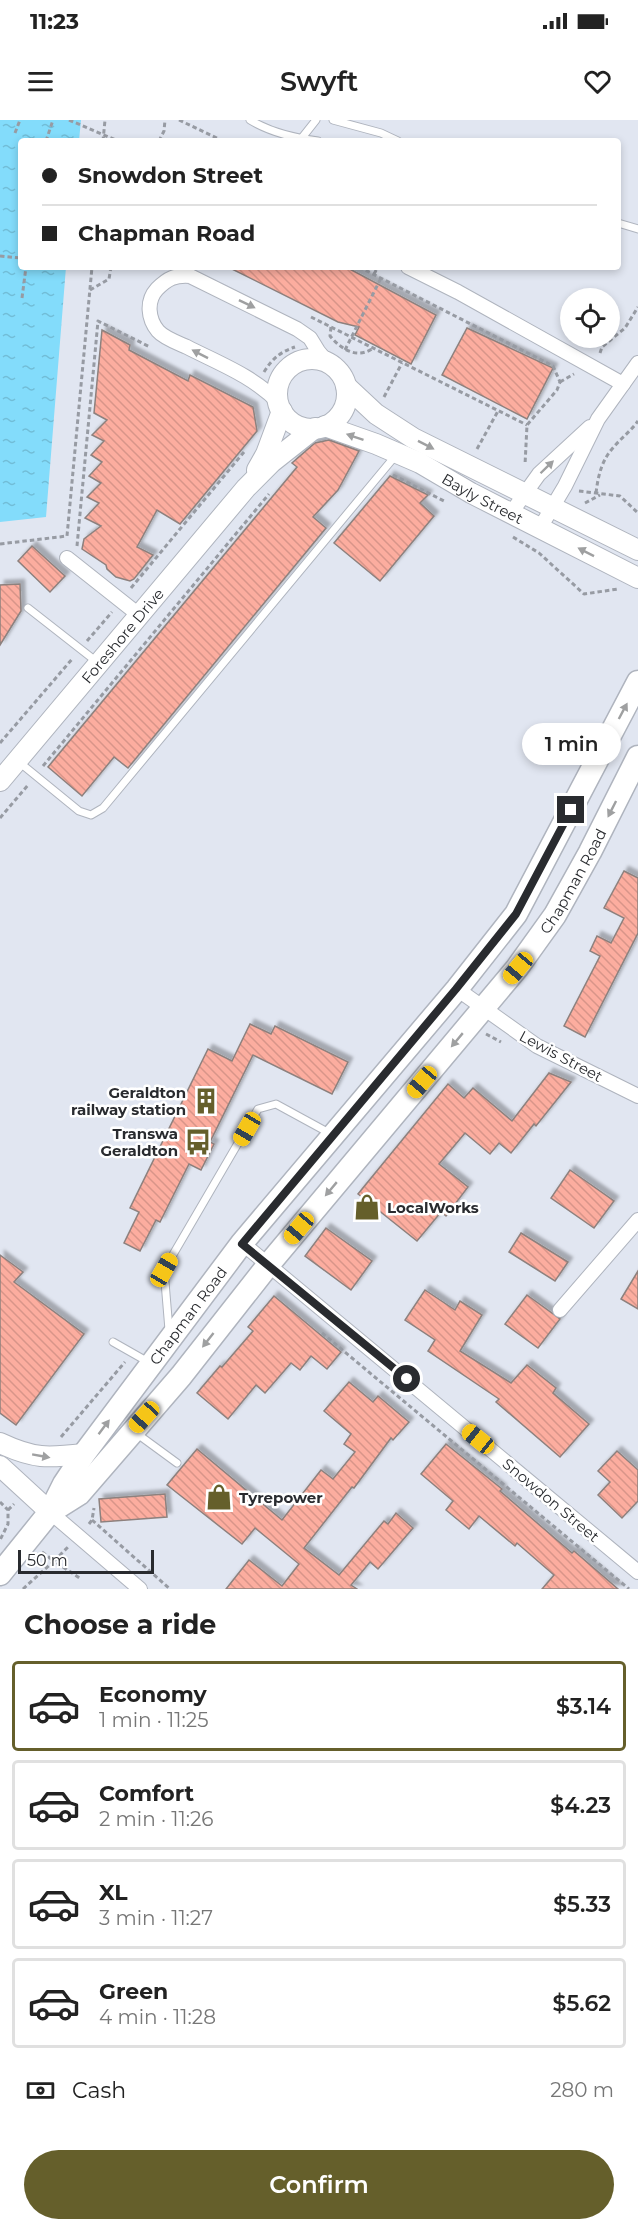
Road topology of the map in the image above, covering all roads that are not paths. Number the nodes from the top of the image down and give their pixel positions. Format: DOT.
graph roads {
  1 [pos="250,120"];
  2 [pos="316,120"];
  3 [pos="333,120"];
  4 [pos="298,138"];
  5 [pos="302,138"];
  6 [pos="392,138"];
  7 [pos="621,224"];
  8 [pos="638,229"];
  9 [pos="414,270"];
  10 [pos="328,363"];
  11 [pos="638,363"];
  12 [pos="623,384"];
  13 [pos="346,386"];
  14 [pos="280,407"];
  15 [pos="598,419"];
  16 [pos="320,427"];
  17 [pos="398,454"];
  18 [pos="246,488"];
  19 [pos="524,494"];
  20 [pos="552,507"];
  21 [pos="511,513"];
  22 [pos="540,528"];
  23 [pos="638,550"];
  24 [pos="72,555"];
  25 [pos="630,583"];
  26 [pos="27,608"];
  27 [pos="140,615"];
  28 [pos="99,663"];
  29 [pos="638,682"];
  30 [pos="638,757"];
  31 [pos="17,761"];
  32 [pos="0,781"];
  33 [pos="456,989"];
  34 [pos="483,1009"];
  35 [pos="638,1096"];
  36 [pos="333,1135"];
  37 [pos="637,1222"];
  38 [pos="242,1244"];
  39 [pos="269,1264"];
  40 [pos="560,1310"];
  41 [pos="170,1340"];
  42 [pos="113,1342"];
  43 [pos="152,1364"];
  44 [pos="132,1430"];
  45 [pos="0,1443"];
  46 [pos="84,1454"];
  47 [pos="177,1463"];
  48 [pos="0,1466"];
  49 [pos="51,1512"];
  50 [pos="638,1572"];
  51 [pos="0,1574"];
  52 [pos="140,1589"];
  1 -- 4 [label="lane"];
  2 -- 5 [label="lane"];
  3 -- 6 [label="lane"];
  7 -- 8 [label="lane"];
  9 -- 12 [label="street"];
  10 -- 13 [label="street"];
  10 -- 14 [label="street"];
  14 -- 10 [label="street, one-way"];
  11 -- 12 [label="street"];
  12 -- 15 [label="street"];
  13 -- 16 [label="street"];
  13 -- 19 [label="street, Bayly Street, one-way"];
  14 -- 16 [label="street"];
  14 -- 18 [label="street, Foreshore Drive"];
  19 -- 15 [label="street, one-way"];
  15 -- 20 [label="street"];
  17 -- 16 [label="street, Bayly Street, one-way"];
  16 -- 18 [label="street, Foreshore Drive"];
  17 -- 21 [label="street, Bayly Street"];
  17 -- 31 [label="lane"];
  18 -- 27 [label="street, Foreshore Drive"];
  19 -- 20 [label="street, Bayly Street"];
  19 -- 21 [label="street"];
  20 -- 22 [label="street"];
  20 -- 23 [label="street, Bayly Street"];
  21 -- 22 [label="street, Bayly Street"];
  25 -- 22 [label="street, Bayly Street, one-way"];
  24 -- 27 [label="street"];
  26 -- 28 [label="lane"];
  27 -- 28 [label="street, Foreshore Drive"];
  28 -- 31 [label="street, Foreshore Drive"];
  33 -- 29 [label="main road, Chapman Road, one-way"];
  30 -- 34 [label="main road, Chapman Road, one-way"];
  31 -- 32 [label="street, Foreshore Drive"];
  33 -- 34 [label="street, Lewis Street"];
  33 -- 36 [label="main road, Chapman Road"];
  34 -- 35 [label="street, Lewis Street"];
  34 -- 39 [label="main road, Chapman Road, one-way"];
  36 -- 38 [label="main road, Chapman Road"];
  36 -- 41 [label="lane"];
  37 -- 40 [label="street"];
  38 -- 39 [label="street, Snowdon Street"];
  38 -- 41 [label="main road, Chapman Road"];
  39 -- 44 [label="main road, Chapman Road, one-way"];
  39 -- 50 [label="street, Snowdon Street"];
  41 -- 43 [label="main road, Chapman Road"];
  42 -- 43 [label="lane"];
  46 -- 43 [label="main road, Chapman Road, one-way"];
  44 -- 47 [label="lane"];
  44 -- 49 [label="main road, Chapman Road"];
  45 -- 46 [label="street, one-way"];
  46 -- 49 [label="main road, Chapman Road"];
  48 -- 49 [label="street"];
  49 -- 51 [label="main road, Chapman Road"];
  49 -- 52 [label="street"];
}
